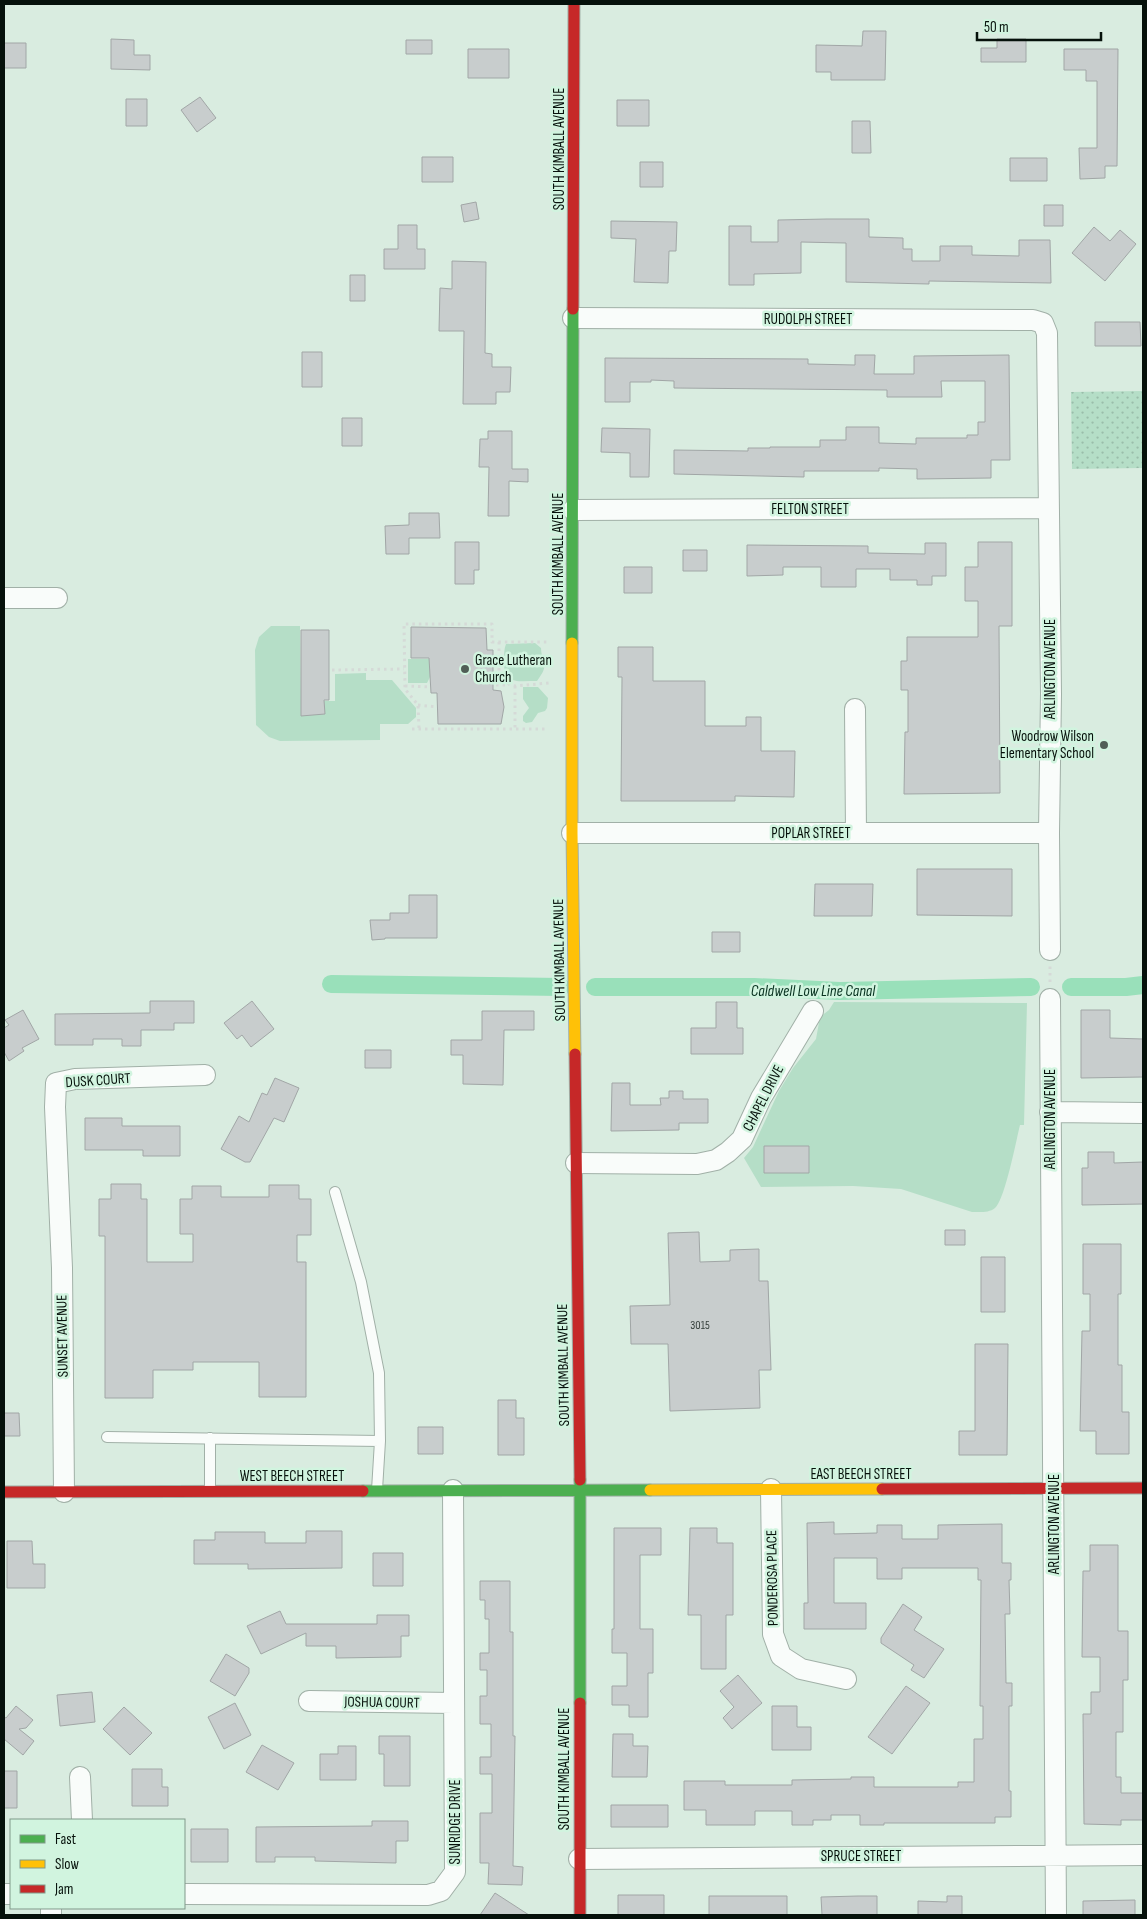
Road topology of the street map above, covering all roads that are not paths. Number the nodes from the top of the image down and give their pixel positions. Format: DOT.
graph roads {
  1 [pos="574,4"];
  2 [pos="573,318"];
  3 [pos="1043,323"];
  4 [pos="1048,508"];
  5 [pos="573,510"];
  6 [pos="4,598"];
  7 [pos="57,598"];
  8 [pos="855,709"];
  9 [pos="572,833"];
  10 [pos="856,833"];
  11 [pos="1049,833"];
  12 [pos="1050,950"];
  13 [pos="1050,1000"];
  14 [pos="813,1011"];
  15 [pos="205,1076"];
  16 [pos="1050,1112"];
  17 [pos="1143,1113"];
  18 [pos="576,1163"];
  19 [pos="58,1180"];
  20 [pos="335,1192"];
  21 [pos="107,1437"];
  22 [pos="210,1438"];
  23 [pos="380,1441"];
  24 [pos="1054,1488"];
  25 [pos="1143,1488"];
  26 [pos="771,1489"];
  27 [pos="377,1490"];
  28 [pos="453,1490"];
  29 [pos="580,1490"];
  30 [pos="210,1491"];
  31 [pos="4,1492"];
  32 [pos="64,1492"];
  33 [pos="846,1679"];
  34 [pos="309,1701"];
  35 [pos="454,1704"];
  36 [pos="80,1777"];
  37 [pos="82,1819"];
  38 [pos="1056,1855"];
  39 [pos="1143,1855"];
  40 [pos="579,1859"];
  41 [pos="185,1894"];
  42 [pos="580,1915"];
  43 [pos="1056,1915"];
  1 -- 2 [label="street, SOUTH KIMBALL AVENUE"];
  2 -- 3 [label="street, RUDOLPH STREET"];
  2 -- 5 [label="street, SOUTH KIMBALL AVENUE"];
  3 -- 4 [label="street, ARLINGTON AVENUE"];
  4 -- 5 [label="street, FELTON STREET"];
  4 -- 11 [label="street, ARLINGTON AVENUE"];
  5 -- 9 [label="street, SOUTH KIMBALL AVENUE"];
  6 -- 7 [label="street"];
  8 -- 10 [label="street"];
  9 -- 10 [label="street, POPLAR STREET"];
  9 -- 18 [label="street, SOUTH KIMBALL AVENUE"];
  10 -- 11 [label="street, POPLAR STREET"];
  11 -- 12 [label="street, ARLINGTON AVENUE"];
  13 -- 16 [label="street, ARLINGTON AVENUE"];
  14 -- 18 [label="street, CHAPEL DRIVE"];
  15 -- 19 [label="street, DUSK COURT"];
  16 -- 17 [label="street"];
  16 -- 24 [label="street, ARLINGTON AVENUE"];
  18 -- 29 [label="street, SOUTH KIMBALL AVENUE"];
  19 -- 32 [label="street, SUNSET AVENUE"];
  20 -- 23 [label="lane"];
  21 -- 22 [label="lane"];
  22 -- 23 [label="lane"];
  22 -- 30 [label="lane"];
  23 -- 27 [label="lane"];
  24 -- 25 [label="street, EAST BEECH STREET"];
  24 -- 26 [label="street, EAST BEECH STREET"];
  24 -- 38 [label="street, ARLINGTON AVENUE"];
  26 -- 29 [label="street, EAST BEECH STREET"];
  26 -- 33 [label="street, PONDEROSA PLACE"];
  27 -- 28 [label="street, WEST BEECH STREET"];
  27 -- 30 [label="street, WEST BEECH STREET"];
  28 -- 29 [label="street, WEST BEECH STREET"];
  28 -- 35 [label="street, SUNRIDGE DRIVE"];
  29 -- 40 [label="street, SOUTH KIMBALL AVENUE"];
  30 -- 32 [label="street, WEST BEECH STREET"];
  31 -- 32 [label="street, WEST BEECH STREET"];
  34 -- 35 [label="street, JOSHUA COURT"];
  35 -- 41 [label="street, SUNRIDGE DRIVE"];
  36 -- 37 [label="street"];
  38 -- 39 [label="street, SPRUCE STREET"];
  38 -- 40 [label="street, SPRUCE STREET"];
  38 -- 43 [label="street, ARLINGTON AVENUE"];
  40 -- 42 [label="street, SOUTH KIMBALL AVENUE"];
}
